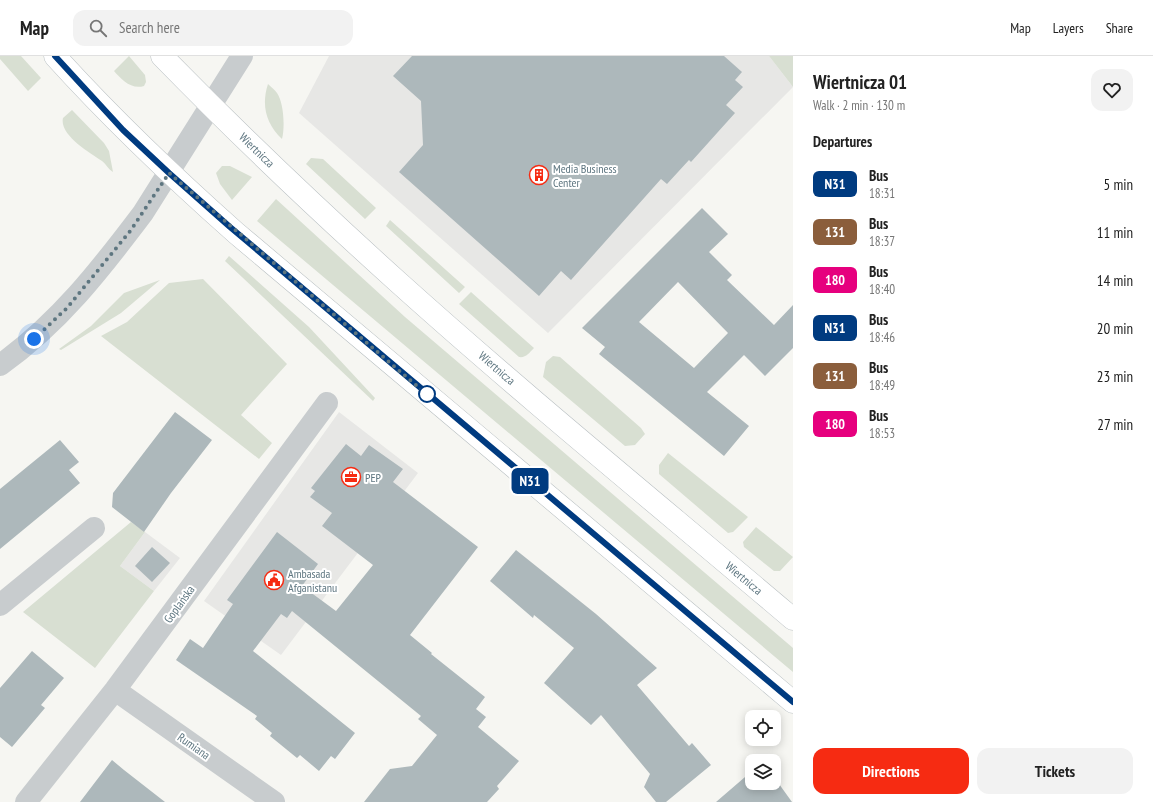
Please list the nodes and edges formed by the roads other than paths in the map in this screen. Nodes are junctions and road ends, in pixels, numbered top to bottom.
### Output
1 (55, 56) edge
2 (162, 56) edge
3 (242, 56) edge
4 (211, 106) junction
5 (169, 173) junction
6 (0, 365) edge
7 (327, 402) dead end
8 (94, 528) dead end
9 (0, 605) edge
10 (793, 619) edge
11 (115, 690) junction
12 (793, 702) edge
13 (26, 802) edge
14 (274, 802) edge

1 - 5 main road
2 - 4 main road, Wiertnicza
3 - 4 street
4 - 5 street
4 - 10 main road, Wiertnicza
5 - 6 street
5 - 12 main road
7 - 11 street, Goplańska
8 - 9 street
11 - 13 street, Goplańska
11 - 14 street, Rumiana

